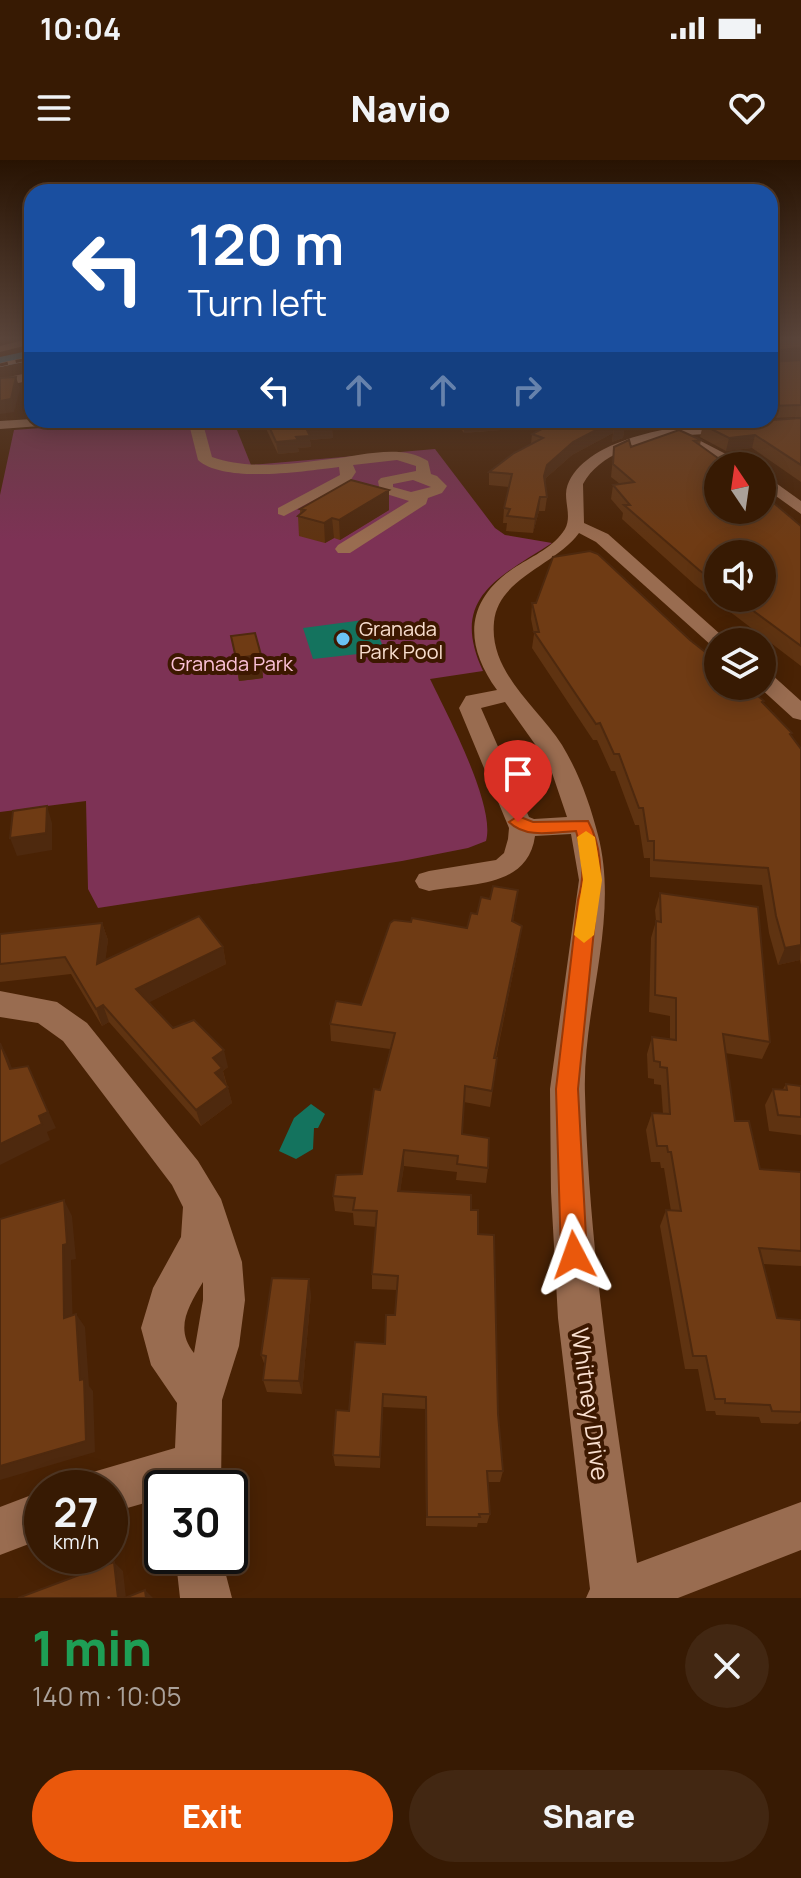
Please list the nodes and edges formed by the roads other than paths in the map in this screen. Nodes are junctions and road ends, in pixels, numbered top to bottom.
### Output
1 (24, 423) edge
2 (778, 424) edge
3 (801, 424) edge
4 (0, 425) edge
5 (197, 428) edge
6 (660, 428) edge
7 (664, 428) edge
8 (713, 452) edge
9 (344, 461) junction
10 (423, 476) junction
11 (776, 489) edge
12 (421, 496) junction
13 (801, 509) edge
14 (284, 511) dead end
15 (576, 525) junction
16 (344, 549) dead end
17 (704, 629) edge
18 (776, 691) edge
19 (512, 694) junction
20 (801, 713) edge
21 (582, 825) junction
22 (523, 826) junction
23 (429, 881) dead end
24 (0, 1004) edge
25 (199, 1194) junction
26 (200, 1400) junction
27 (197, 1470) edge
28 (24, 1522) edge
29 (801, 1526) edge
30 (0, 1531) edge
31 (615, 1597) edge

1 - 4 street
2 - 3 street
5 - 9 street
6 - 15 street
7 - 8 street
9 - 10 street
9 - 14 street
10 - 12 street
10 - 12 street
11 - 13 street
12 - 16 street
15 - 17 street
15 - 19 street, Whitney Drive
18 - 20 street
19 - 21 street, Whitney Drive
19 - 22 street
21 - 22 street
21 - 31 street, Whitney Drive
22 - 23 street
24 - 25 street
25 - 26 street
25 - 26 street
26 - 27 street
28 - 30 street
29 - 31 street

